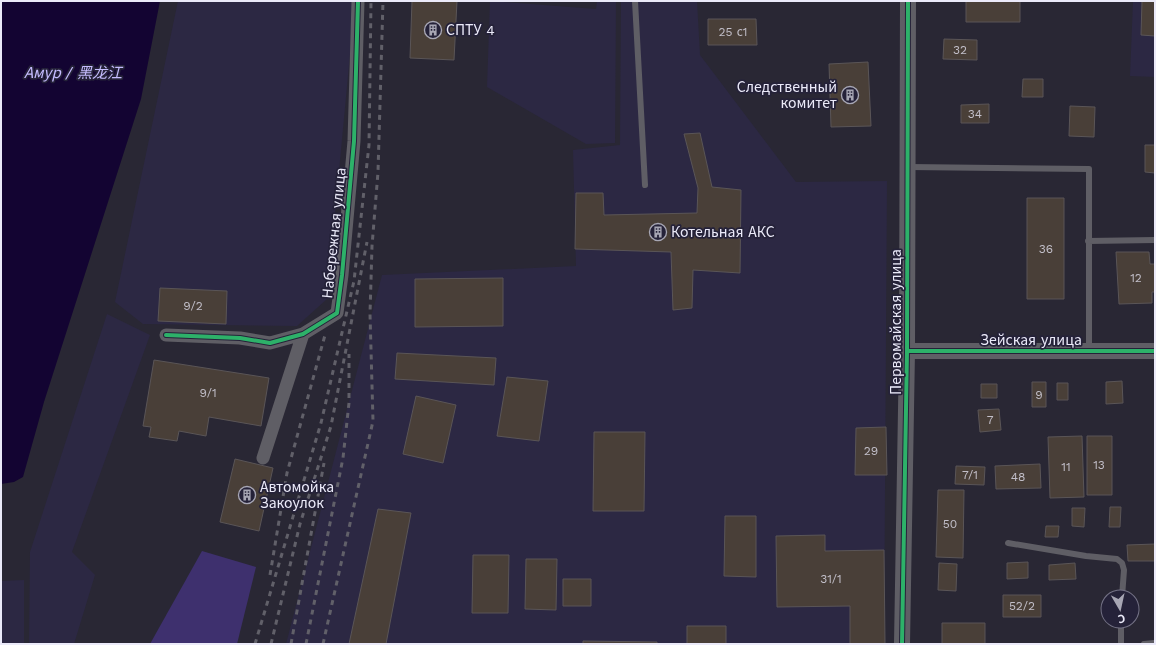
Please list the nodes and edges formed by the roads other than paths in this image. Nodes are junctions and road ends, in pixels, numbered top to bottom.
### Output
1 (358, 1) edge
2 (635, 1) edge
3 (908, 1) edge
4 (908, 167) junction
5 (645, 185) dead end
6 (1088, 240) junction
7 (1155, 240) edge
8 (303, 334) junction
9 (166, 335) dead end
10 (908, 351) junction
11 (1089, 351) junction
12 (1155, 351) edge
13 (263, 458) dead end
14 (1008, 543) dead end
15 (1123, 589) edge
16 (1122, 629) edge
17 (1154, 643) edge
18 (902, 644) edge
19 (1121, 644) edge
20 (1144, 644) edge

1 - 8 street, Набережная улица
2 - 5 lane
3 - 4 street, Первомайская улица
4 - 6 lane
4 - 10 street, Первомайская улица
6 - 7 lane
6 - 11 lane
8 - 9 street, Набережная улица
8 - 13 street
10 - 11 street, Зейская улица
10 - 18 street, Первомайская улица
11 - 12 street, Зейская улица
14 - 15 lane
16 - 19 lane
17 - 20 lane

